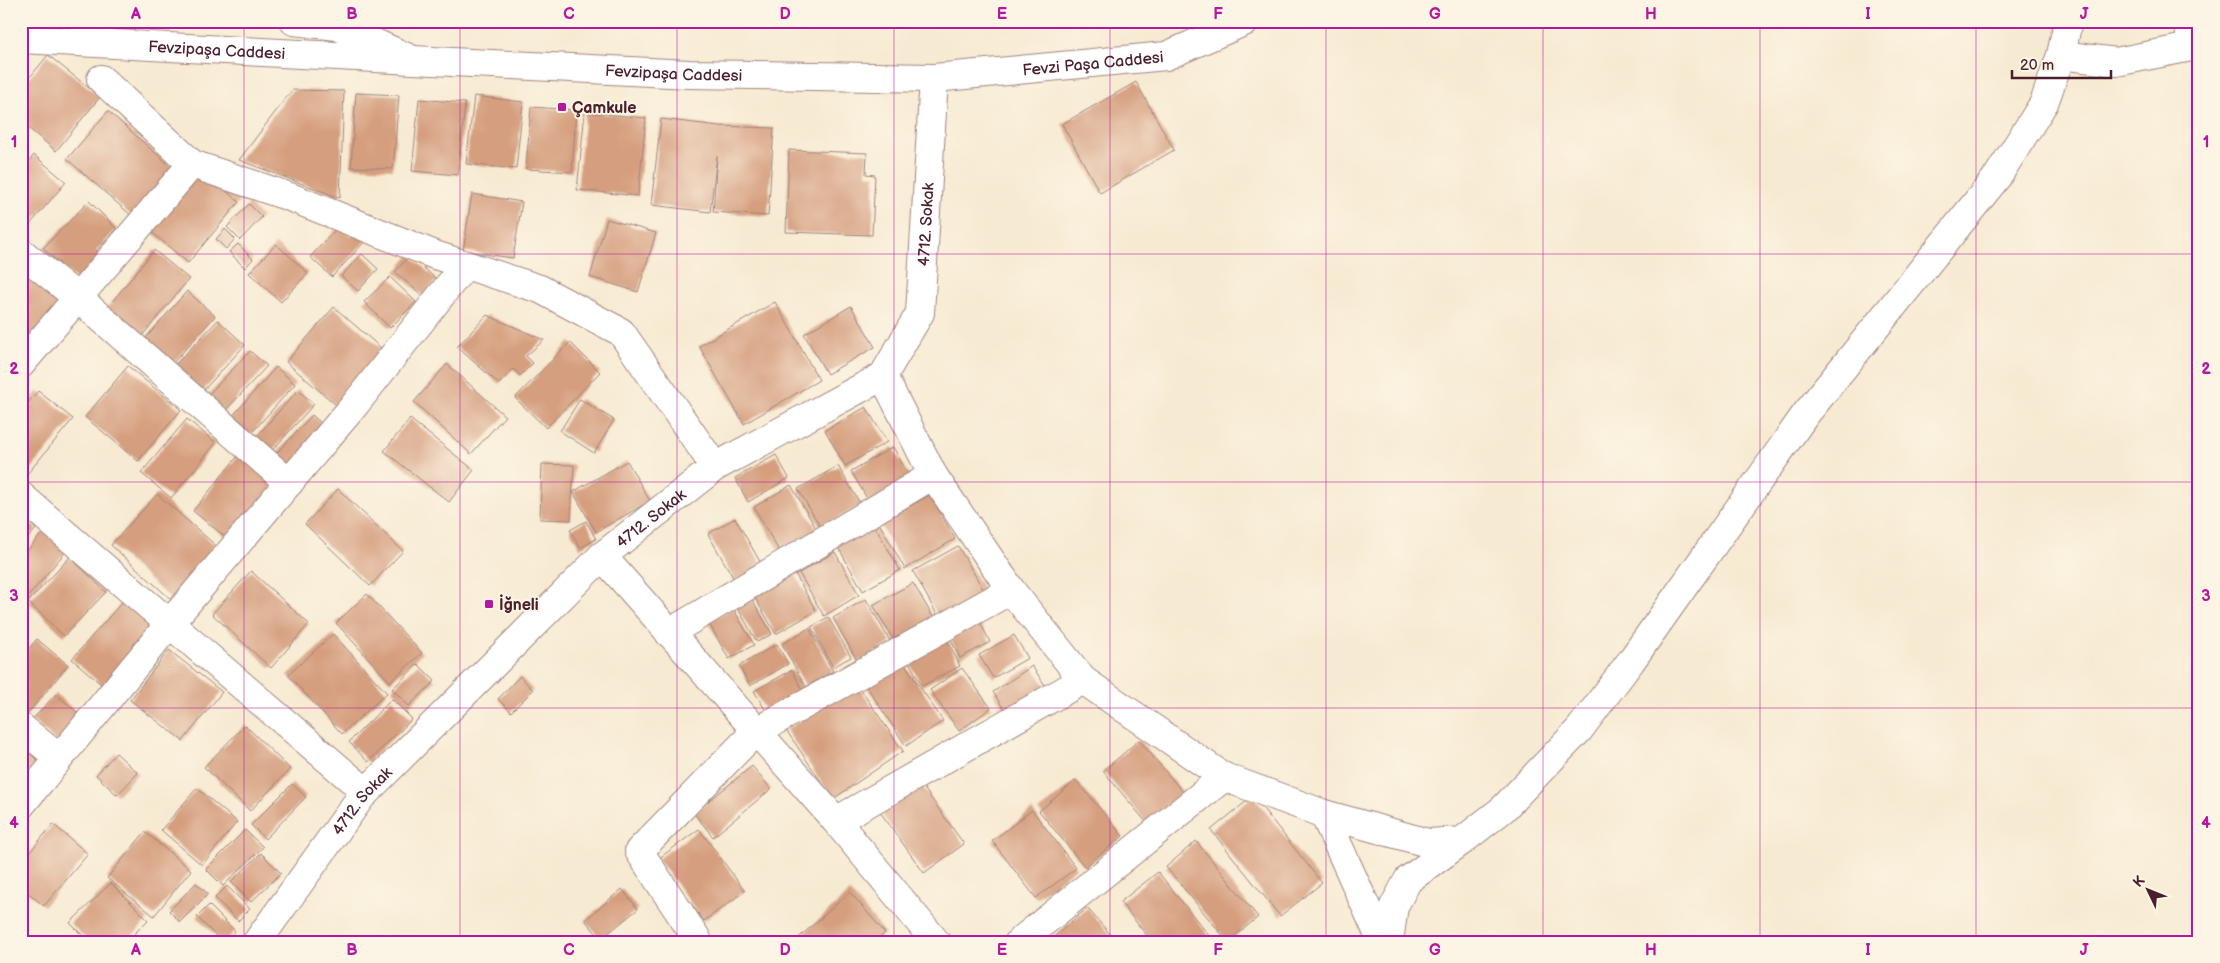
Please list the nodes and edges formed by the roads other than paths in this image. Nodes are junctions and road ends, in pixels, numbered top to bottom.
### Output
1 (294, 21) edge
2 (1246, 21) edge
3 (2068, 21) edge
4 (21, 39) edge
5 (2193, 39) edge
6 (2062, 55) junction
7 (413, 60) junction
8 (934, 78) junction
9 (101, 79) dead end
10 (192, 164) junction
11 (21, 252) edge
12 (465, 265) junction
13 (76, 297) junction
14 (21, 364) edge
15 (883, 376) junction
16 (715, 467) junction
17 (932, 475) junction
18 (289, 483) junction
19 (21, 496) edge
20 (602, 556) junction
21 (1011, 590) junction
22 (170, 622) junction
23 (669, 633) junction
24 (1083, 680) junction
25 (21, 727) edge
26 (756, 732) junction
27 (59, 758) junction
28 (1224, 777) junction
29 (366, 792) junction
30 (21, 805) edge
31 (1324, 814) junction
32 (836, 821) junction
33 (1462, 841) junction
34 (697, 939) dead end
35 (257, 942) edge
36 (936, 942) edge
37 (1019, 942) edge
38 (1382, 942) edge
39 (1389, 942) edge

1 - 7 street, Fevzipaşa Caddesi
2 - 8 street, Fevzi Paşa Caddesi
3 - 6 street
4 - 7 street, Fevzipaşa Caddesi
5 - 6 street
6 - 33 street
7 - 8 street, Fevzipaşa Caddesi
8 - 15 street, 4712. Sokak
9 - 10 street
10 - 12 street
10 - 13 street
11 - 13 street
12 - 16 street
12 - 18 street
13 - 14 street
13 - 18 street
15 - 16 street, 4712. Sokak
15 - 17 street
16 - 20 street, 4712. Sokak
17 - 21 street
17 - 23 street
18 - 22 street
19 - 22 street
20 - 23 street
20 - 29 street, 4712. Sokak
21 - 24 street
21 - 26 street
22 - 27 street
22 - 29 street
23 - 26 street
24 - 28 street
24 - 32 street
25 - 27 street
26 - 32 street
26 - 34 street
27 - 30 street
28 - 31 street
28 - 37 street
29 - 35 street, 4712. Sokak
31 - 33 street
31 - 38 street
32 - 36 street
33 - 39 street

